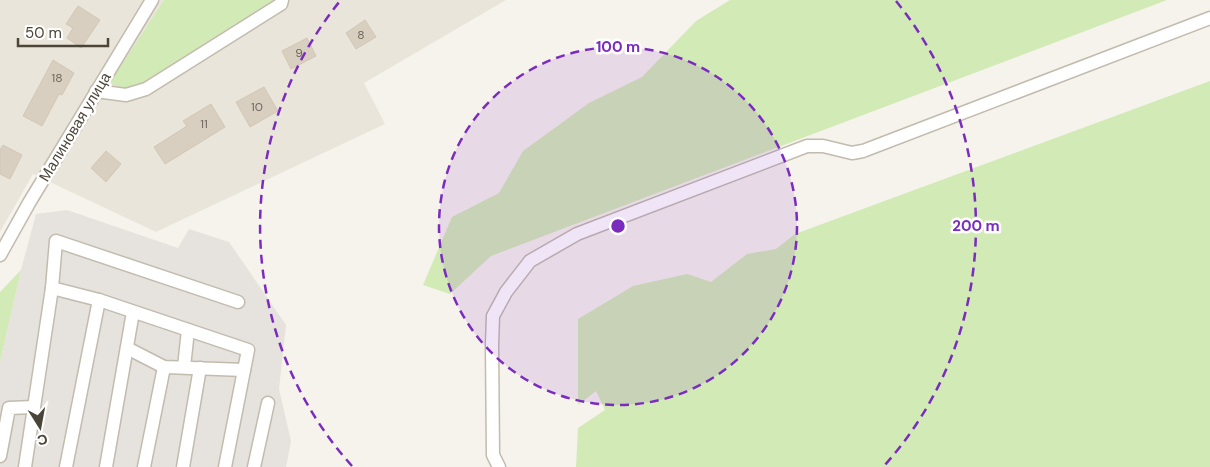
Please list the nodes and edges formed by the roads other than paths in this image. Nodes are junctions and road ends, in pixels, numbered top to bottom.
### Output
1 (152, 0) edge
2 (282, 0) edge
3 (1210, 18) edge
4 (96, 91) junction
5 (0, 255) edge
6 (52, 288) junction
7 (98, 300) junction
8 (238, 302) dead end
9 (133, 312) junction
10 (188, 330) junction
11 (127, 348) junction
12 (164, 366) junction
13 (184, 367) junction
14 (200, 368) junction
15 (244, 370) junction
16 (268, 403) dead end
17 (34, 406) junction
18 (0, 456) edge
19 (25, 467) edge
20 (66, 467) edge
21 (106, 467) edge
22 (144, 467) edge
23 (184, 467) edge
24 (225, 467) edge
25 (254, 467) edge
26 (499, 467) edge

1 - 4 street, Малиновая улица
2 - 4 street
3 - 26 street
4 - 5 street, Малиновая улица
6 - 7 street
6 - 8 street
6 - 17 street
7 - 9 street
7 - 20 street
9 - 10 street
9 - 11 street
10 - 13 street
10 - 15 street
11 - 12 street
11 - 21 street
12 - 13 street
12 - 22 street
13 - 14 street
14 - 15 street
14 - 23 street
15 - 24 street
16 - 25 street
17 - 18 street
17 - 19 street

